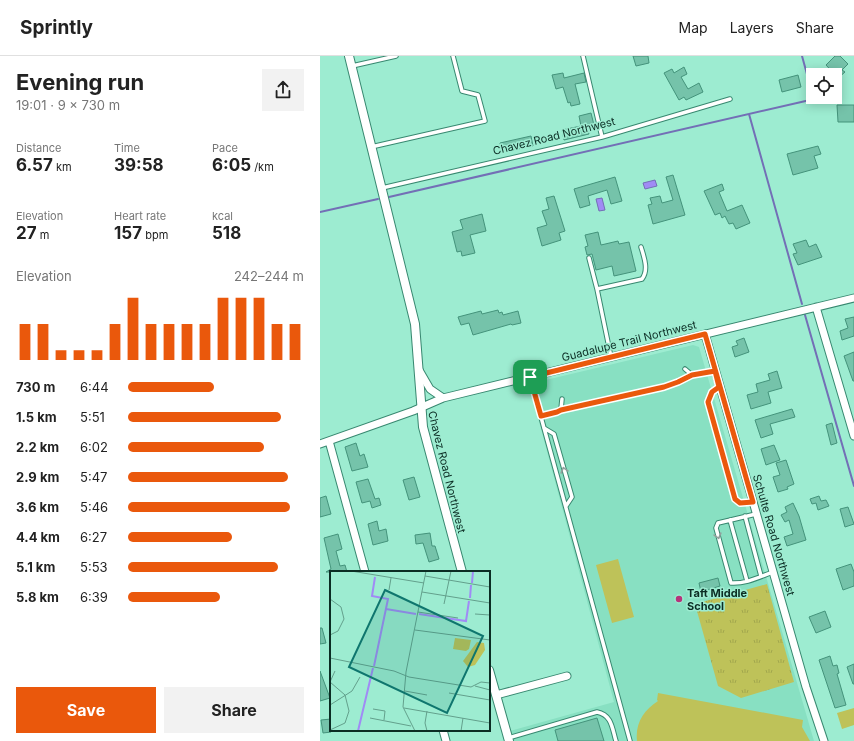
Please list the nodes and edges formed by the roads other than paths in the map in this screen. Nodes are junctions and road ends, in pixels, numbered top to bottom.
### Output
1 (349, 56) edge
2 (396, 56) edge
3 (453, 56) edge
4 (583, 56) edge
5 (352, 66) junction
6 (730, 99) dead end
7 (602, 137) junction
8 (371, 147) junction
9 (381, 188) junction
10 (641, 247) dead end
11 (589, 258) dead end
12 (597, 289) junction
13 (854, 298) edge
14 (816, 307) junction
15 (705, 334) junction
16 (611, 357) junction
17 (685, 369) dead end
18 (418, 370) junction
19 (715, 371) junction
20 (692, 375) junction
21 (530, 377) junction
22 (719, 387) junction
23 (443, 398) junction
24 (562, 399) dead end
25 (420, 407) junction
26 (561, 410) junction
27 (541, 416) junction
28 (544, 428) junction
29 (854, 436) edge
30 (329, 441) junction
31 (320, 444) edge
32 (753, 502) junction
33 (566, 506) junction
34 (756, 514) junction
35 (745, 516) junction
36 (730, 520) junction
37 (365, 571) edge
38 (462, 571) edge
39 (773, 572) junction
40 (761, 576) junction
41 (747, 582) junction
42 (490, 674) edge
43 (567, 676) dead end
44 (496, 695) junction
45 (443, 731) edge
46 (509, 740) edge
47 (446, 741) edge
48 (616, 741) edge
49 (630, 741) edge
50 (824, 741) edge

1 - 5 street, Chavez Road Northwest
2 - 5 lane
3 - 8 lane
4 - 7 lane
5 - 8 street, Chavez Road Northwest
6 - 7 lane, Chavez Road Northwest
7 - 9 lane, Chavez Road Northwest
8 - 9 street, Chavez Road Northwest
9 - 18 street, Chavez Road Northwest
10 - 12 lane
11 - 12 lane
12 - 16 lane
13 - 14 street, Guadalupe Trail Northwest
14 - 15 street, Guadalupe Trail Northwest
14 - 29 street
15 - 16 street, Guadalupe Trail Northwest
15 - 19 street, Schulte Road Northwest
16 - 21 street, Guadalupe Trail Northwest
17 - 20 lane
18 - 23 street
18 - 25 street, Chavez Road Northwest
19 - 20 lane
19 - 22 street, Schulte Road Northwest
20 - 26 lane
21 - 23 street, Guadalupe Trail Northwest
21 - 27 lane
22 - 32 street, Schulte Road Northwest
22 - 32 lane
23 - 25 street, Guadalupe Trail Northwest
24 - 26 lane
25 - 30 street, Guadalupe Trail Northwest
25 - 38 street, Chavez Road Northwest
26 - 27 lane
27 - 28 lane
28 - 33 lane
33 -> 28 lane
30 - 31 street, Guadalupe Trail Northwest
30 - 37 street
32 - 34 street, Schulte Road Northwest
33 - 49 lane
34 - 35 lane
34 - 39 street, Schulte Road Northwest
35 - 36 lane
35 - 40 lane
36 - 41 lane
36 -> 41 lane
39 - 40 lane
39 - 50 street, Schulte Road Northwest
40 - 41 lane
42 - 44 street
43 - 44 street
44 - 46 street
45 - 47 street
46 - 48 lane

